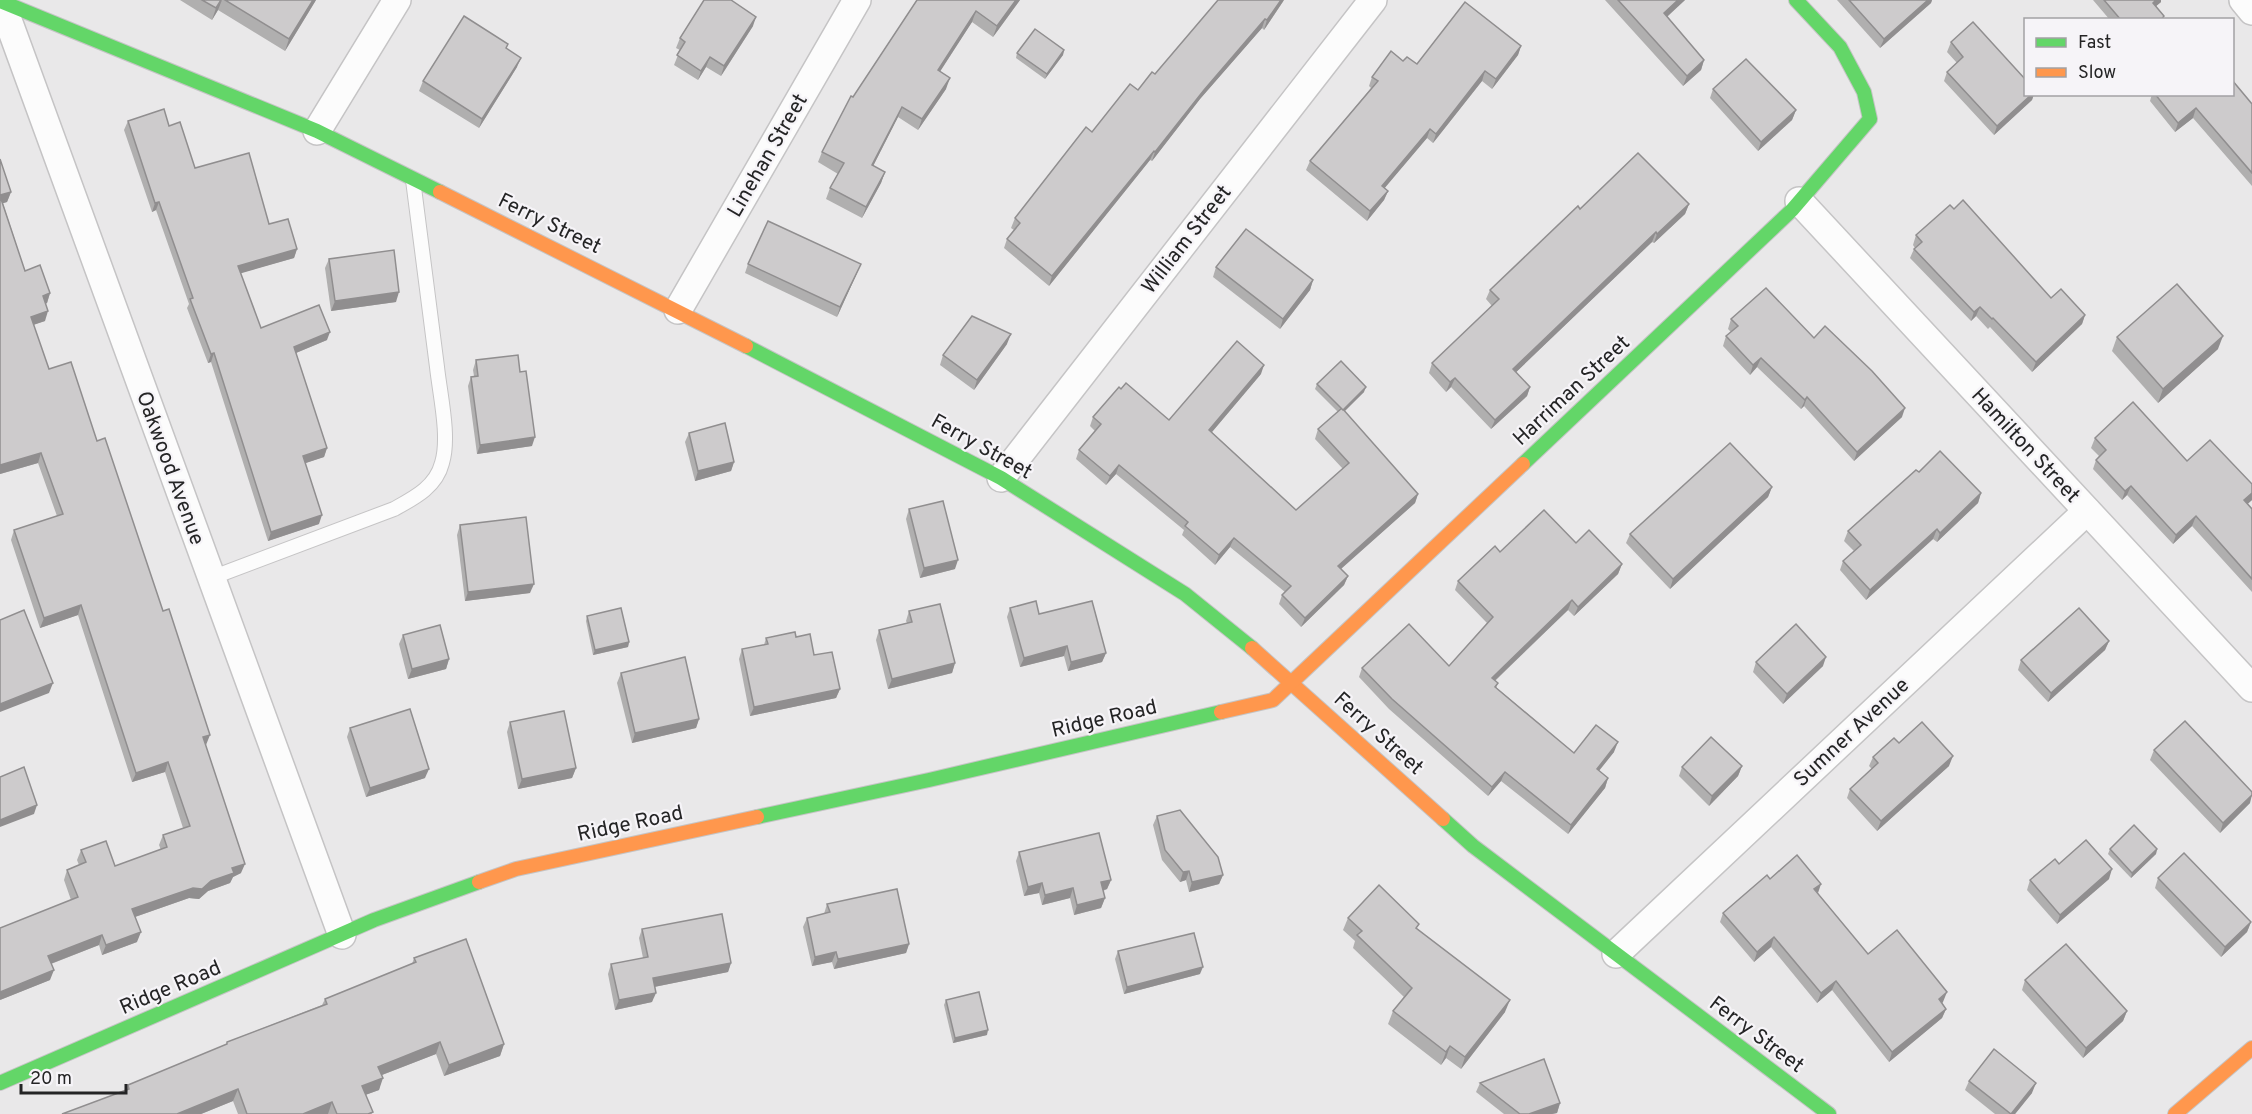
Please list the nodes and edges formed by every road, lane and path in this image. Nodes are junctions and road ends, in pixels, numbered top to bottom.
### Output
1 (398, 0) edge
2 (857, 0) edge
3 (1373, 0) edge
4 (1796, 0) edge
5 (2243, 0) edge
6 (1, 1) edge
7 (2252, 11) edge
8 (317, 131) junction
9 (413, 178) junction
10 (1799, 201) junction
11 (678, 310) junction
12 (1001, 478) junction
13 (2087, 511) junction
14 (212, 578) junction
15 (1292, 682) junction
16 (2252, 688) edge
17 (342, 935) junction
18 (1616, 954) junction
19 (2252, 1048) edge
20 (0, 1083) edge
21 (1829, 1114) edge
22 (2175, 1114) edge

1 - 8 street
2 - 11 street, Linehan Street
3 - 12 street, William Street
4 - 10 street, Harriman Street
5 - 7 street
6 - 8 street, Ferry Street
6 - 14 street, Oakwood Avenue
8 - 9 street, Ferry Street
9 - 11 street, Ferry Street
9 - 14 lane
10 - 13 street, Hamilton Street
10 - 15 street, Harriman Street
11 - 12 street, Ferry Street
12 - 15 street, Ferry Street
13 - 16 street, Hamilton Street
13 - 18 street, Sumner Avenue
14 - 17 street, Oakwood Avenue
15 - 17 street, Ridge Road
15 - 18 street, Ferry Street
17 - 20 street, Ridge Road
18 - 21 street, Ferry Street
19 - 22 street

